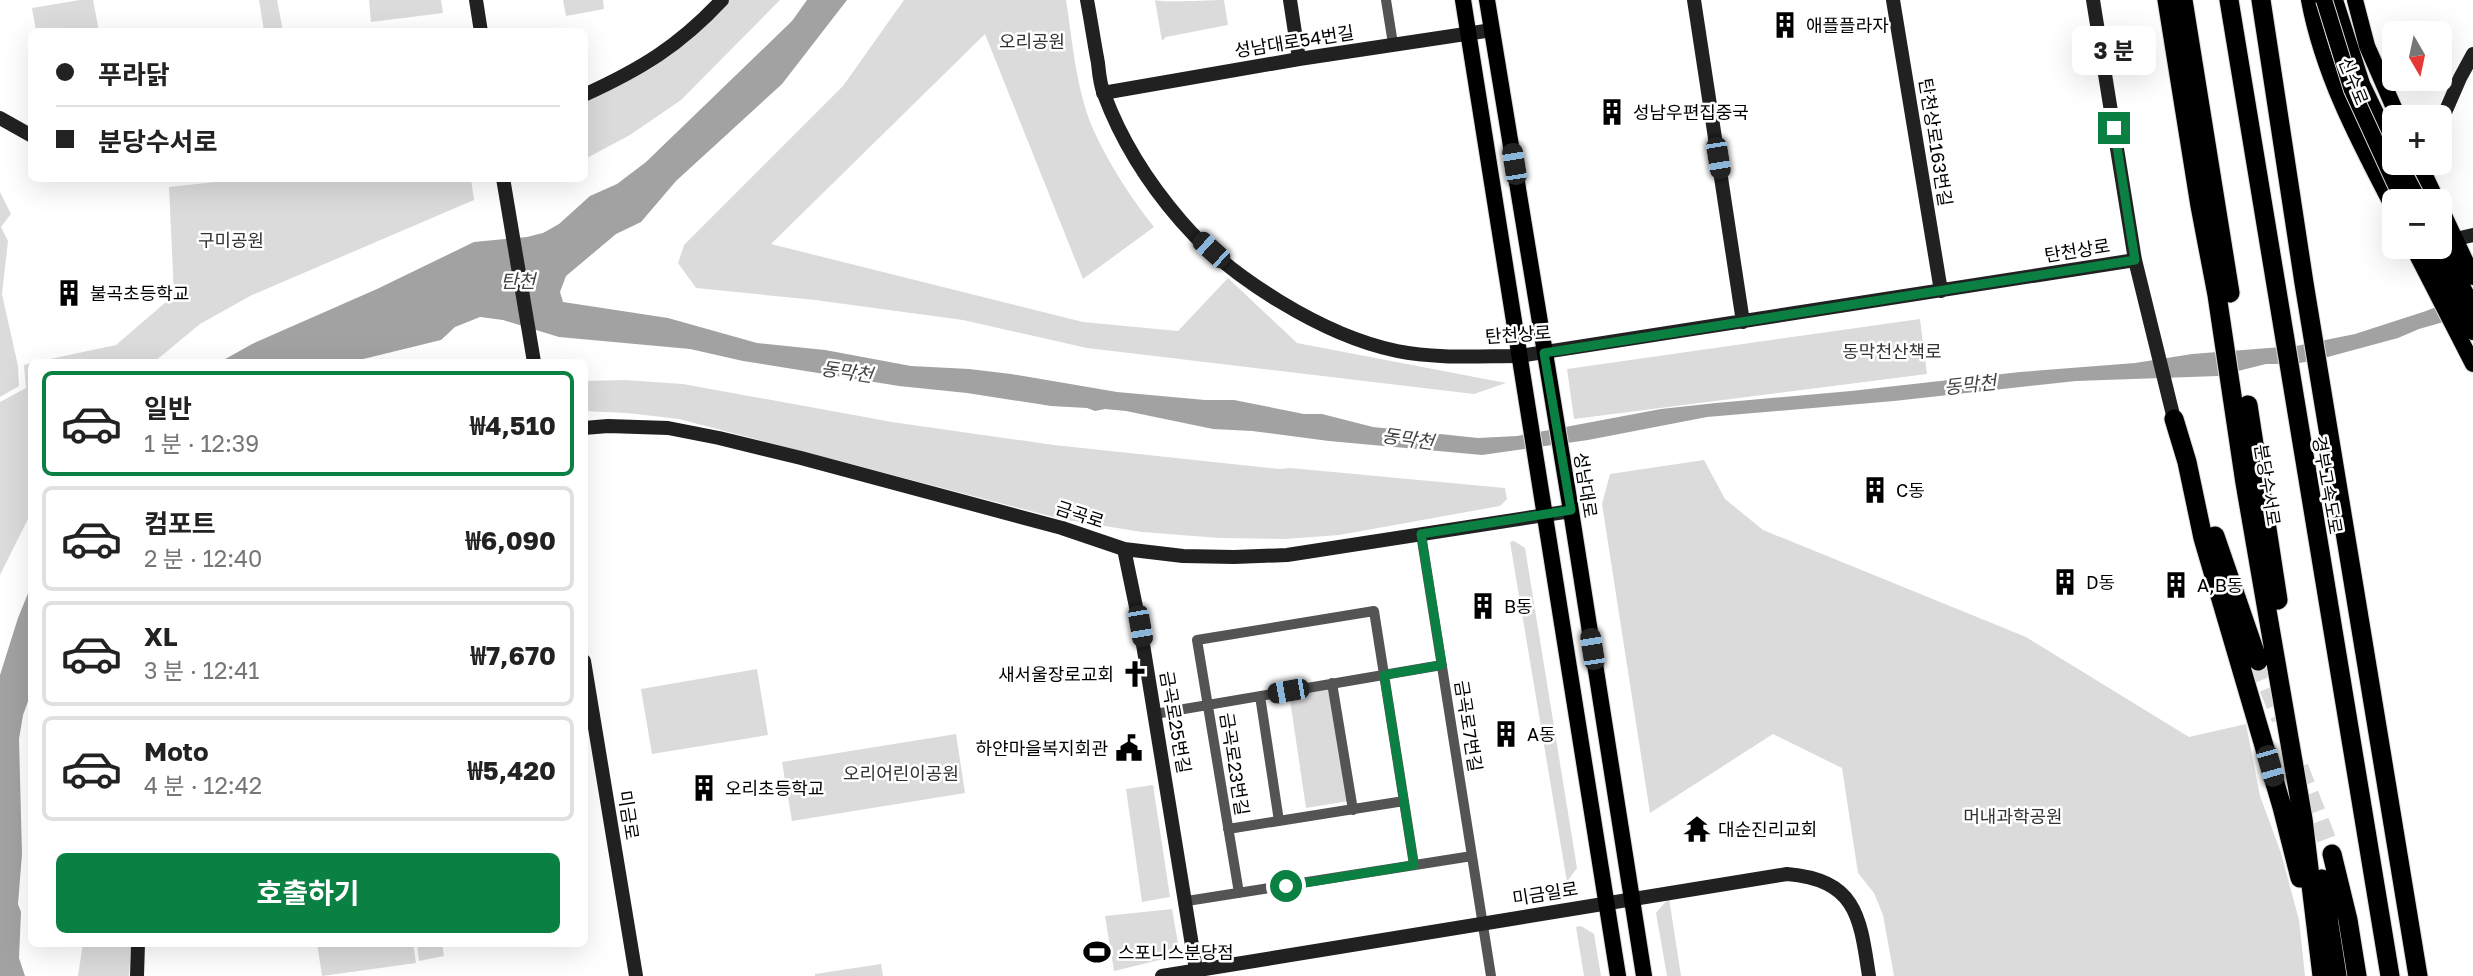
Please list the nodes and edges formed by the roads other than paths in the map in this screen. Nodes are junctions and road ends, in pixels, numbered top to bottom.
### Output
1 (476, 0) edge
2 (722, 0) edge
3 (1087, 0) edge
4 (1290, 0) edge
5 (1386, 0) edge
6 (1463, 0) edge
7 (1487, 0) edge
8 (1694, 0) edge
9 (1893, 0) edge
10 (2093, 0) edge
11 (2167, 0) edge
12 (2183, 0) edge
13 (2229, 0) edge
14 (2261, 0) edge
15 (2309, 0) edge
16 (2323, 0) edge
17 (2335, 0) edge
18 (2355, 0) edge
19 (480, 28) edge
20 (1492, 30) junction
21 (1468, 33) junction
22 (1393, 44) junction
23 (2473, 54) edge
24 (1299, 59) junction
25 (588, 93) edge
26 (1103, 93) junction
27 (2393, 105) edge
28 (2448, 105) edge
29 (0, 118) edge
30 (2382, 126) edge
31 (28, 134) edge
32 (2382, 166) edge
33 (2372, 167) junction
34 (503, 182) edge
35 (2384, 189) edge
36 (2397, 189) edge
37 (2473, 235) edge
38 (2452, 240) edge
39 (2452, 251) edge
40 (2424, 259) edge
41 (2427, 259) edge
42 (2452, 259) edge
43 (2135, 260) junction
44 (2471, 273) edge
45 (1941, 290) junction
46 (2223, 293) junction
47 (2473, 307) edge
48 (1743, 322) junction
49 (2473, 332) edge
50 (1544, 353) junction
51 (1519, 356) junction
52 (533, 359) edge
53 (2473, 364) edge
54 (2174, 419) joint
55 (2244, 423) junction
56 (588, 428) edge
57 (2187, 462) junction
58 (1571, 510) junction
59 (1543, 514) junction
60 (1421, 534) junction
61 (1124, 549) junction
62 (2258, 661) tunnel mouth
63 (1442, 665) junction
64 (1384, 675) junction
65 (1332, 684) junction
66 (588, 685) edge
67 (1260, 696) junction
68 (1208, 705) junction
69 (1155, 714) junction
70 (1404, 801) junction
71 (1353, 810) junction
72 (1279, 821) junction
73 (1228, 829) junction
74 (2332, 854) tunnel mouth
75 (1472, 856) junction
76 (1414, 865) junction
77 (1239, 893) junction
78 (1632, 899) junction
79 (1186, 901) junction
80 (1606, 903) junction
81 (1483, 923) junction
82 (138, 947) edge
83 (2318, 950) junction
84 (1197, 973) edge
85 (136, 976) edge
86 (636, 976) edge
87 (1162, 976) edge
88 (1492, 976) edge
89 (1618, 976) edge
90 (1644, 976) edge
91 (1869, 976) edge
92 (2322, 976) edge
93 (2337, 976) edge
94 (2357, 976) edge
95 (2390, 976) edge
96 (2417, 976) edge

1 - 19 street
2 - 25 street
3 - 26 street, 탄천상로
4 - 24 street
5 - 22 street
6 - 21 main road
7 - 20 main road, 성남대로
8 - 48 street
9 - 45 street, 탄천상로163번길
10 - 43 street
11 - 46 highway, 분당수서로
12 - 46 highway, 분당수서로
13 - 95 highway, 경부고속도로
14 - 96 highway, 경부고속도로
15 - 33 main road, 신수로
16 - 36 main road, bridge
17 - 30 main road
18 - 27 main road, 신수로
20 - 21 street, 성남대로54번길
20 - 50 main road, 성남대로
21 - 22 street, 성남대로54번길
21 - 51 main road
22 - 24 street, 성남대로54번길
23 - 28 street
24 - 26 street, 성남대로54번길
26 - 51 street, 탄천상로
29 - 31 street
32 - 33 street
33 - 35 main road, 신수로
34 - 52 street
37 - 38 street
39 - 44 main road
40 - 53 main road
41 - 49 main road
42 - 47 main road
43 - 45 street, 탄천상로
43 - 54 street
45 - 48 street, 탄천상로
46 - 55 highway, 분당수서로
48 - 50 street, 탄천상로
50 - 51 street, 탄천상로
50 - 58 main road, 성남대로
51 - 59 main road
54 - 57 highway
55 - 83 highway, 분당수서로
55 - 93 highway, 분당수서로
56 - 61 street, 금곡로
57 - 62 highway
57 - 83 highway
58 - 59 street, 금곡로
58 - 78 main road, 성남대로
59 - 60 street, 금곡로
59 - 80 main road
60 - 61 street, 금곡로
60 - 63 street, 금곡로7번길
61 - 69 street, 금곡로25번길
63 - 64 street, 금곡로23번길
63 - 75 street, 금곡로7번길
64 - 65 street, 금곡로23번길
64 - 68 street, 금곡로23번길
64 - 70 street
65 - 67 street, 금곡로23번길
65 - 71 street
66 - 86 street, 미금로
67 - 68 street, 금곡로23번길
67 - 72 street
68 - 69 street
68 - 73 street, 금곡로23번길
69 - 79 street, 금곡로25번길
70 - 71 street, 금곡로23번길
70 - 76 street
71 - 72 street, 금곡로23번길
72 - 73 street, 금곡로23번길
73 - 77 street, 금곡로23번길
74 - 94 highway
75 - 76 street
75 - 81 street, 금곡로7번길
76 - 77 street
77 - 79 street
78 - 80 street, 미금일로
78 - 90 main road, 성남대로
78 - 91 street, 미금일로
79 - 84 street, 금곡로25번길
80 - 81 street, 미금일로
80 - 89 main road
81 - 84 street, 미금일로
81 - 88 street, 금곡로7번길
82 - 85 street
83 - 92 highway, 분당수서로
84 - 87 street, 미금일로

